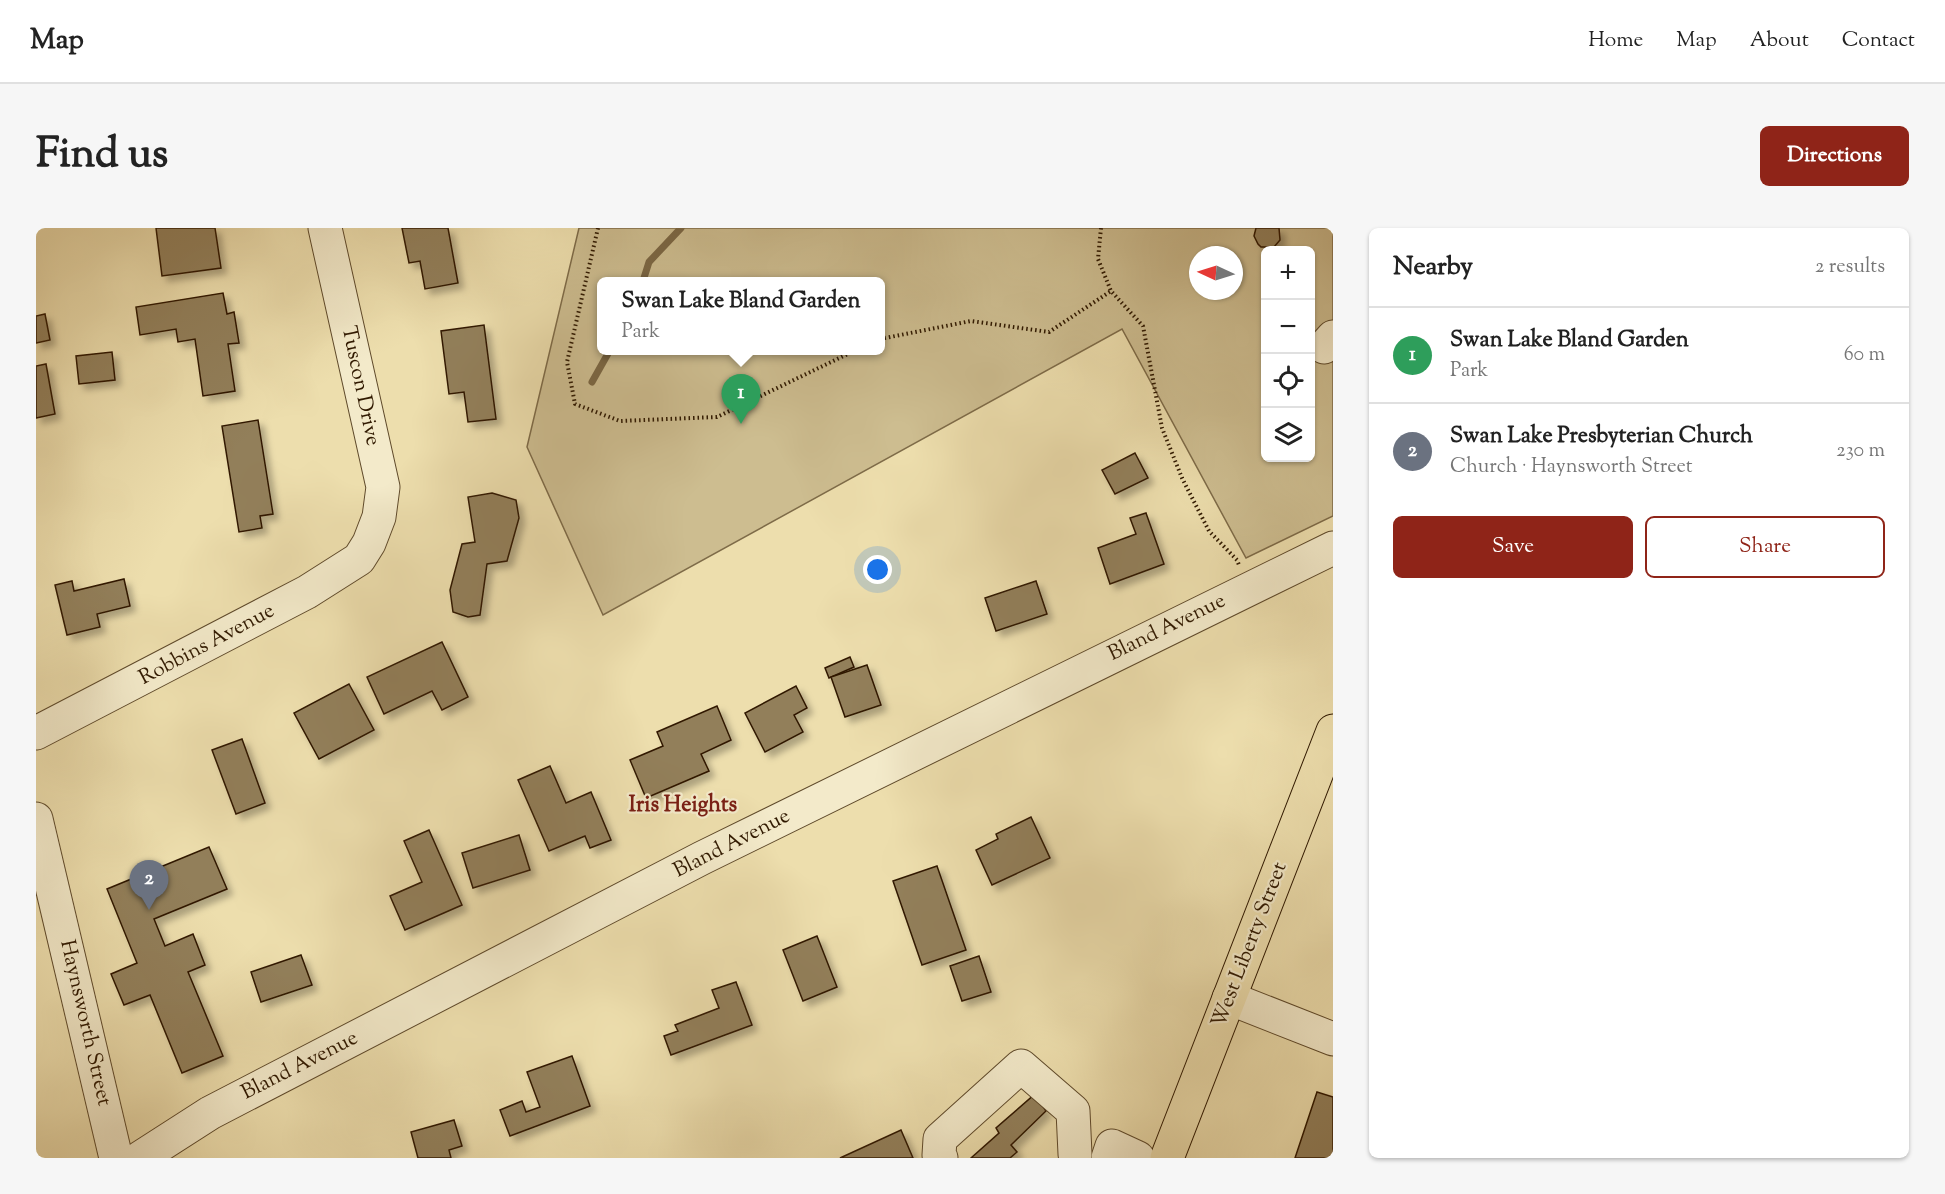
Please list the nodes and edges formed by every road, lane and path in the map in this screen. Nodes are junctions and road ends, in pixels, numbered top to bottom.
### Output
1 (325, 228) edge
2 (598, 228) edge
3 (1101, 228) edge
4 (1111, 291) junction
5 (885, 338) edge
6 (848, 355) edge
7 (369, 543) joint
8 (1333, 548) edge
9 (1250, 587) junction
10 (1333, 731) edge
11 (36, 733) edge
12 (36, 819) edge
13 (1229, 998) junction
14 (1333, 1038) edge
15 (1076, 1157) edge
16 (116, 1158) edge
17 (140, 1158) edge
18 (941, 1158) edge
19 (1108, 1158) edge
20 (1138, 1158) edge
21 (1167, 1158) edge

1 - 7 street, Tuscon Drive
2 - 6 path
3 - 4 path
4 - 5 path
4 - 9 path
7 - 11 street, Robbins Avenue
8 - 9 street, Bland Avenue
9 - 17 street, Bland Avenue
10 - 13 main road, West Liberty Street
12 - 16 street, Haynsworth Street
13 - 14 street
13 - 21 main road, West Liberty Street
15 - 18 street
19 - 20 street

